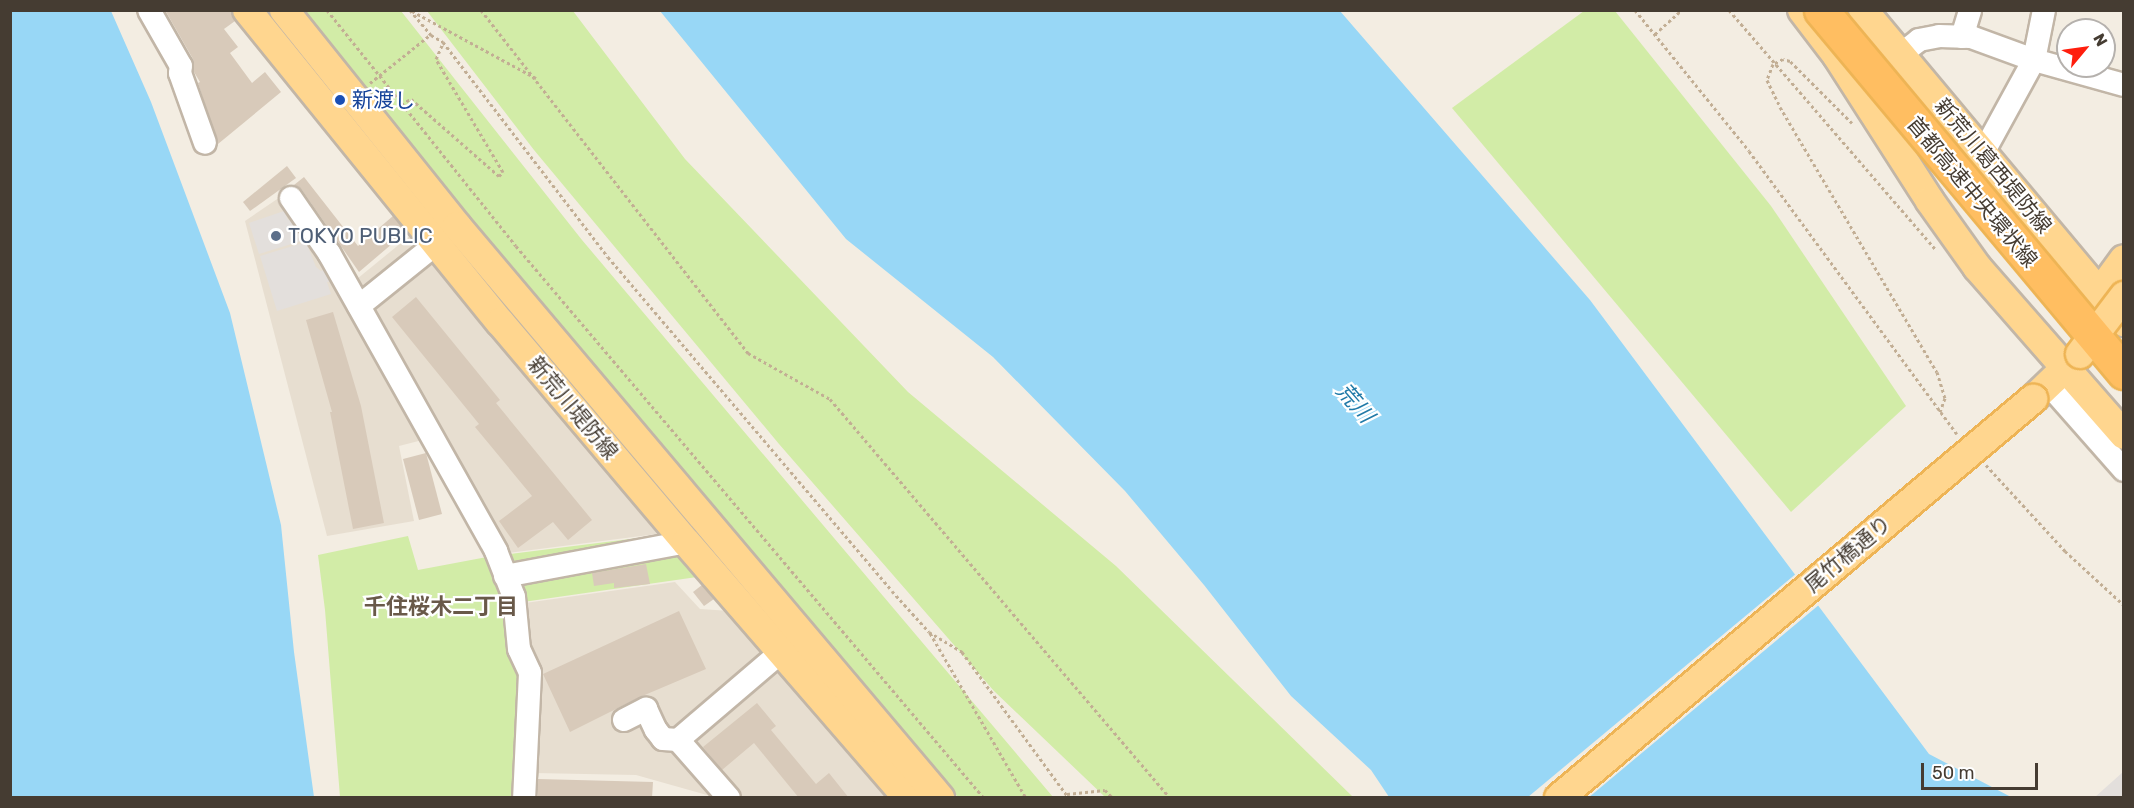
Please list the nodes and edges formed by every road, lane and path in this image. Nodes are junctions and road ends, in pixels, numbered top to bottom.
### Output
1 (149, 10) edge
2 (248, 10) edge
3 (284, 10) edge
4 (327, 10) edge
5 (410, 10) edge
6 (481, 10) edge
7 (1635, 10) edge
8 (1682, 10) edge
9 (1729, 10) edge
10 (1802, 10) edge
11 (1821, 10) edge
12 (1834, 10) edge
13 (1850, 10) edge
14 (1863, 10) edge
15 (1970, 10) edge
16 (2044, 10) edge
17 (1655, 34) junction
18 (431, 35) junction
19 (1962, 37) junction
20 (443, 42) junction
21 (1900, 55) junction
22 (2034, 60) junction
23 (1773, 64) junction
24 (379, 75) junction
25 (537, 79) junction
26 (2124, 85) edge
27 (366, 87) dead end
28 (401, 104) junction
29 (1853, 123) dead end
30 (204, 143) dead end
31 (1983, 153) junction
32 (291, 198) dead end
33 (436, 244) junction
34 (1936, 250) dead end
35 (2124, 259) edge
36 (2103, 300) edge
37 (359, 306) junction
38 (2122, 346) edge
39 (2057, 377) junction
40 (1940, 413) junction
41 (2124, 435) edge
42 (1960, 437) dead end
43 (1982, 461) dead end
44 (2124, 470) edge
45 (686, 542) junction
46 (505, 576) junction
47 (2124, 605) edge
48 (929, 632) junction
49 (781, 652) junction
50 (624, 720) dead end
51 (678, 740) junction
52 (1068, 796) edge
53 (524, 798) edge
54 (729, 798) edge
55 (908, 798) edge
56 (940, 798) edge
57 (984, 798) edge
58 (1026, 798) edge
59 (1113, 798) edge
60 (1170, 798) edge
61 (1559, 798) edge

1 - 30 street
2 - 33 main road, 新荒川堤防線
3 - 56 main road, 新荒川堤防線
4 - 24 path
5 - 18 path
5 - 25 path
6 - 25 path
7 - 17 path
8 - 17 path
9 - 23 path
10 - 39 main road
11 - 38 highway, 首都高速中央環状線, bridge
12 - 36 main road, 新荒川葛西堤防線
13 - 38 highway, 首都高速中央環状線
14 - 21 main road, 新荒川葛西堤防線
15 - 19 street
16 - 22 street
17 - 40 path
18 - 20 path
18 - 24 path
19 - 21 street
19 - 22 street
20 - 28 path
20 - 48 path
21 - 31 main road, 新荒川葛西堤防線
22 - 26 street
22 - 31 street
23 - 29 path
23 - 34 path
23 - 40 path
24 - 27 path
24 - 28 path
25 - 60 path
28 - 57 path
31 - 36 main road, 新荒川葛西堤防線
32 - 37 street
33 - 37 street
33 - 45 main road, 新荒川堤防線
35 - 36 main road, 尾竹橋通り
36 - 38 main road, 新荒川葛西堤防線
36 - 39 main road, 尾竹橋通り, bridge
37 - 46 street
39 - 41 main road
39 - 44 street
39 - 61 main road, 尾竹橋通り, bridge
40 - 42 path
43 - 47 path
45 - 46 street
45 - 49 main road, 新荒川堤防線
46 - 53 street
48 - 52 path
48 - 58 path
49 - 51 street
49 - 55 main road, 新荒川堤防線
50 - 51 street
51 - 54 street
52 - 59 path

